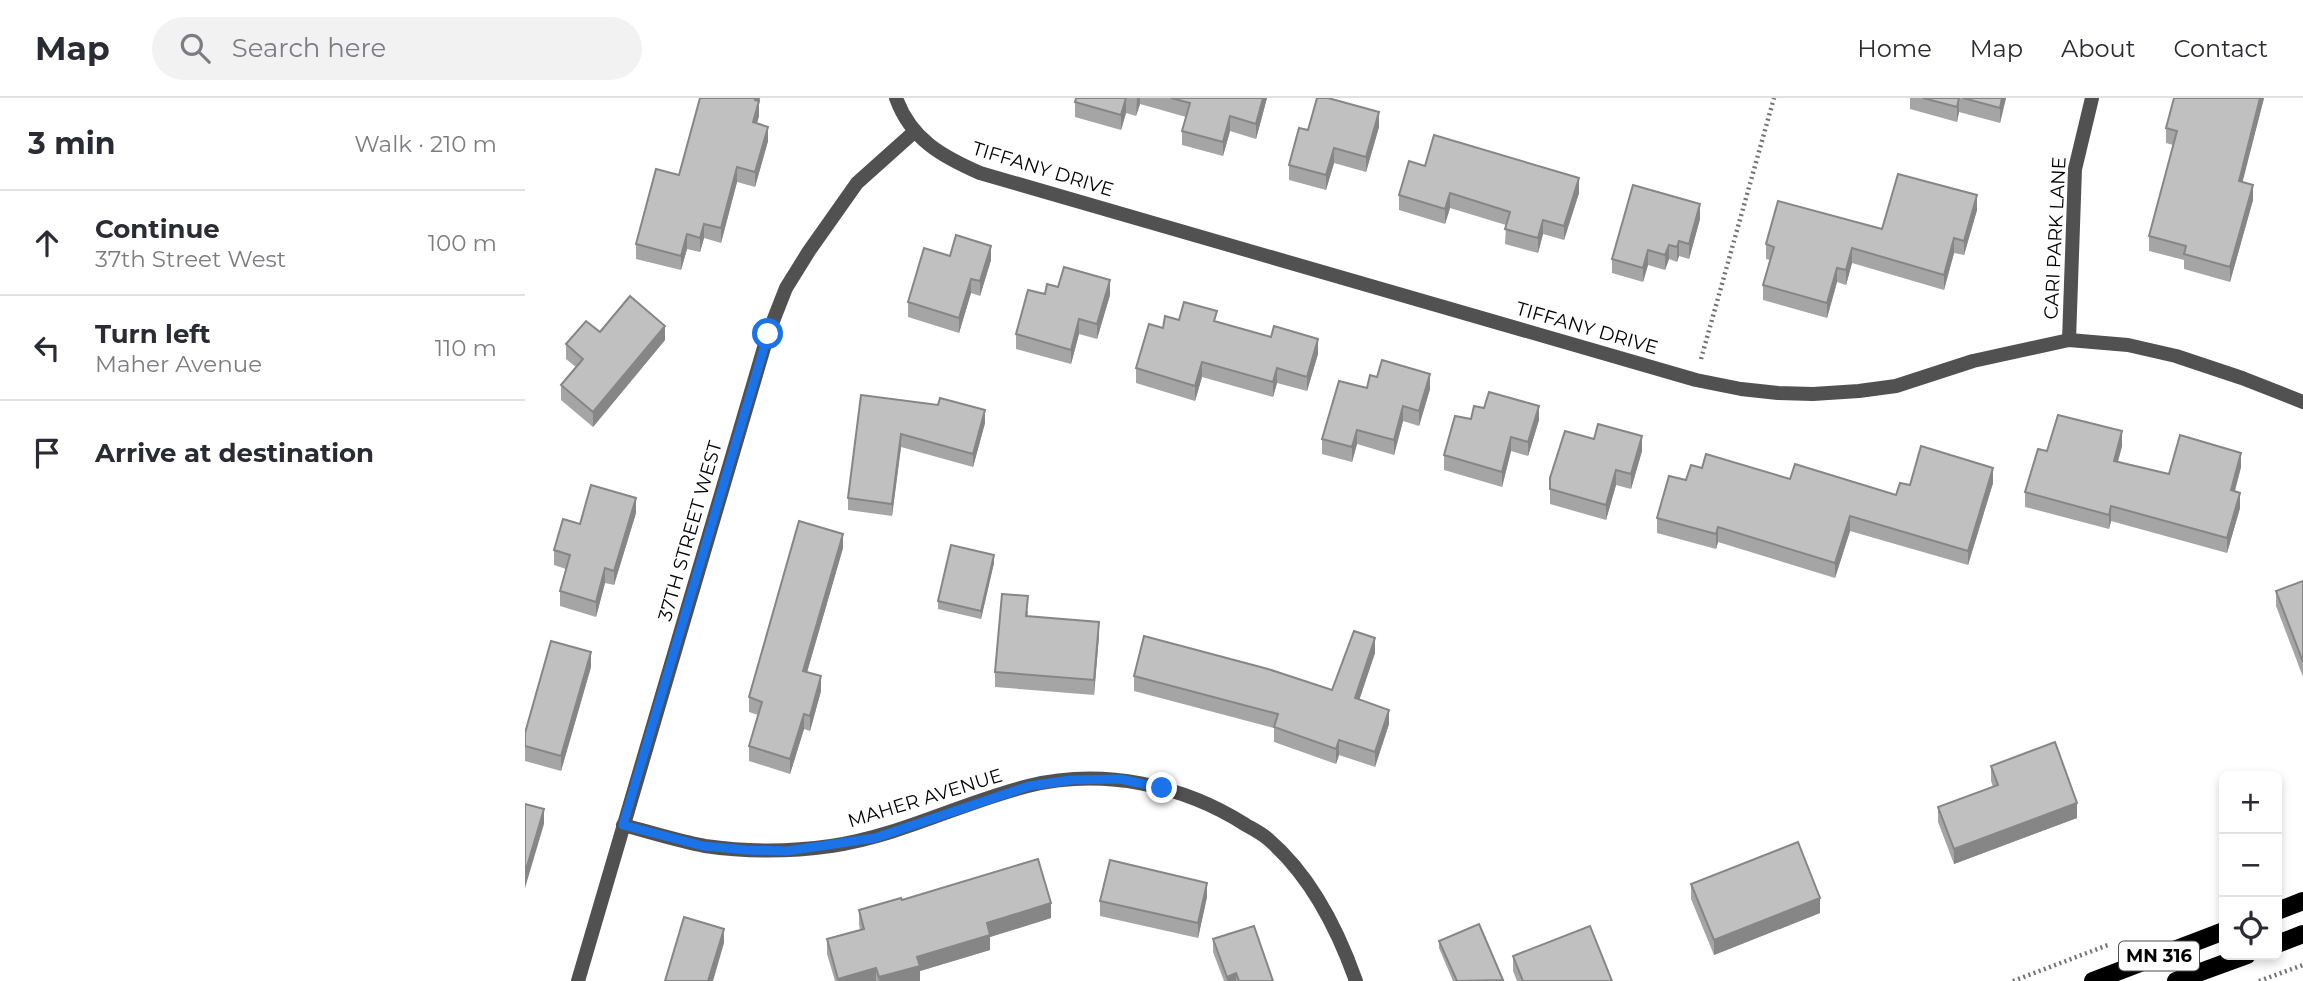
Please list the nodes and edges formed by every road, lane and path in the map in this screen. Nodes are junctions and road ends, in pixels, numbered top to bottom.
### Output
1 (896, 98) edge
2 (1775, 98) edge
3 (2092, 98) edge
4 (914, 132) junction
5 (2069, 340) junction
6 (1696, 380) junction
7 (2303, 402) edge
8 (623, 825) junction
9 (2303, 901) edge
10 (2282, 909) edge
11 (2219, 933) edge
12 (2303, 934) edge
13 (2282, 942) edge
14 (2233, 960) edge
15 (2303, 965) edge
16 (578, 981) edge
17 (1356, 981) edge
18 (2093, 981) edge
19 (2176, 981) edge
20 (2259, 981) edge

1 - 4 street, TIFFANY DRIVE
2 - 6 path
3 - 5 street, CARI PARK LANE
4 - 6 street, TIFFANY DRIVE
4 - 8 street, 37TH STREET WEST
5 - 6 street, TIFFANY DRIVE
5 - 7 street, TIFFANY DRIVE
8 - 16 street, 37TH STREET WEST
8 - 17 street, MAHER AVENUE
9 - 10 main road
11 - 18 main road, MN 316
12 - 13 main road
14 - 19 main road, MN 316
15 - 20 path

